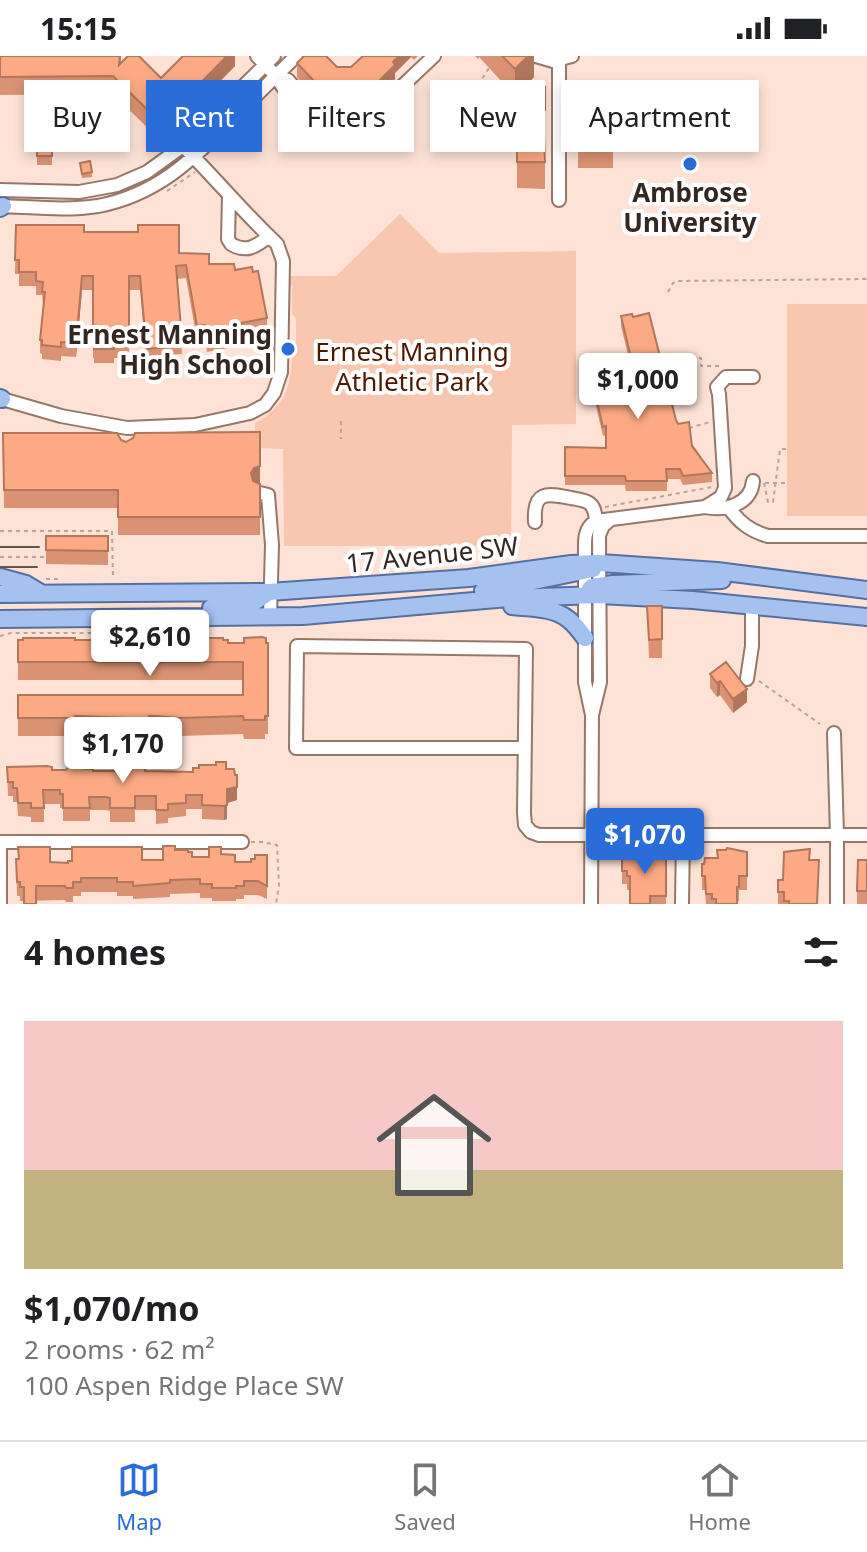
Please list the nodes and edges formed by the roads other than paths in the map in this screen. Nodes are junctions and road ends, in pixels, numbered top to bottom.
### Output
1 (296, 56) edge
2 (434, 56) edge
3 (536, 56) edge
4 (565, 58) edge
5 (265, 59) edge
6 (276, 76) junction
7 (245, 80) edge
8 (175, 152) edge
9 (190, 152) edge
10 (195, 157) junction
11 (138, 176) junction
12 (145, 191) junction
13 (229, 196) junction
14 (559, 200) dead end
15 (1, 202) edge
16 (269, 236) junction
17 (753, 377) dead end
18 (1, 399) edge
19 (759, 483) road end
20 (260, 493) edge
21 (705, 507) junction
22 (729, 508) junction
23 (598, 515) junction
24 (610, 520) junction
25 (535, 522) dead end
26 (867, 536) edge
27 (590, 566) junction
28 (0, 577) edge
29 (775, 578) junction
30 (44, 586) junction
31 (867, 590) edge
32 (269, 592) junction
33 (595, 592) junction
34 (0, 594) edge
35 (462, 602) junction
36 (419, 605) junction
37 (752, 606) junction
38 (773, 608) junction
39 (270, 617) junction
40 (867, 617) edge
41 (92, 618) junction
42 (4, 621) edge
43 (585, 638) junction
44 (600, 660) junction
45 (614, 660) dead end
46 (752, 680) road end
47 (592, 715) junction
48 (834, 733) dead end
49 (525, 748) junction
50 (683, 835) junction
51 (837, 835) junction
52 (867, 835) edge
53 (591, 836) junction
54 (0, 842) edge
55 (242, 842) road end
56 (0, 904) edge
57 (591, 904) edge
58 (682, 904) edge
59 (837, 904) edge

1 - 6 street
2 - 6 street
3 - 4 street
4 - 14 street
5 - 6 street
5 - 7 street
6 - 10 street
8 - 11 street
9 - 10 street
10 - 12 street
10 - 13 street
11 - 12 street
11 - 15 street
12 - 15 street
13 - 16 street
13 - 16 street
16 - 18 street
17 - 21 street
19 - 22 street
20 - 32 street
21 - 22 street
21 - 24 street
22 - 26 street
23 - 24 street
23 - 25 street
23 - 27 street
24 - 27 street
27 - 29 main road, 17 Avenue SW
27 - 32 main road, 17 Avenue SW
27 - 33 street
27 - 36 main road
28 - 30 main road
29 - 31 main road, 17 Avenue SW
29 - 33 main road
29 - 38 main road
30 - 32 main road, 17 Avenue SW
30 - 34 main road, 17 Avenue SW
32 - 39 street
32 - 41 main road
33 - 35 main road, 17 Avenue SW
33 - 37 main road, 17 Avenue SW
33 - 43 street
33 - 44 street
35 - 36 main road, 17 Avenue SW
35 - 43 main road
36 - 39 main road, 17 Avenue SW
37 - 38 main road, 17 Avenue SW
37 - 46 street
38 - 40 main road, 17 Avenue SW
39 - 41 main road, 17 Avenue SW
41 - 42 main road, 17 Avenue SW
43 - 47 street
44 - 45 street
44 - 47 street
47 - 53 street
48 - 51 street
49 - 49 street
49 - 53 street
50 - 51 street
50 - 53 street
50 - 58 street
51 - 52 street
51 - 59 street
53 - 57 street
54 - 55 street
54 - 56 street

